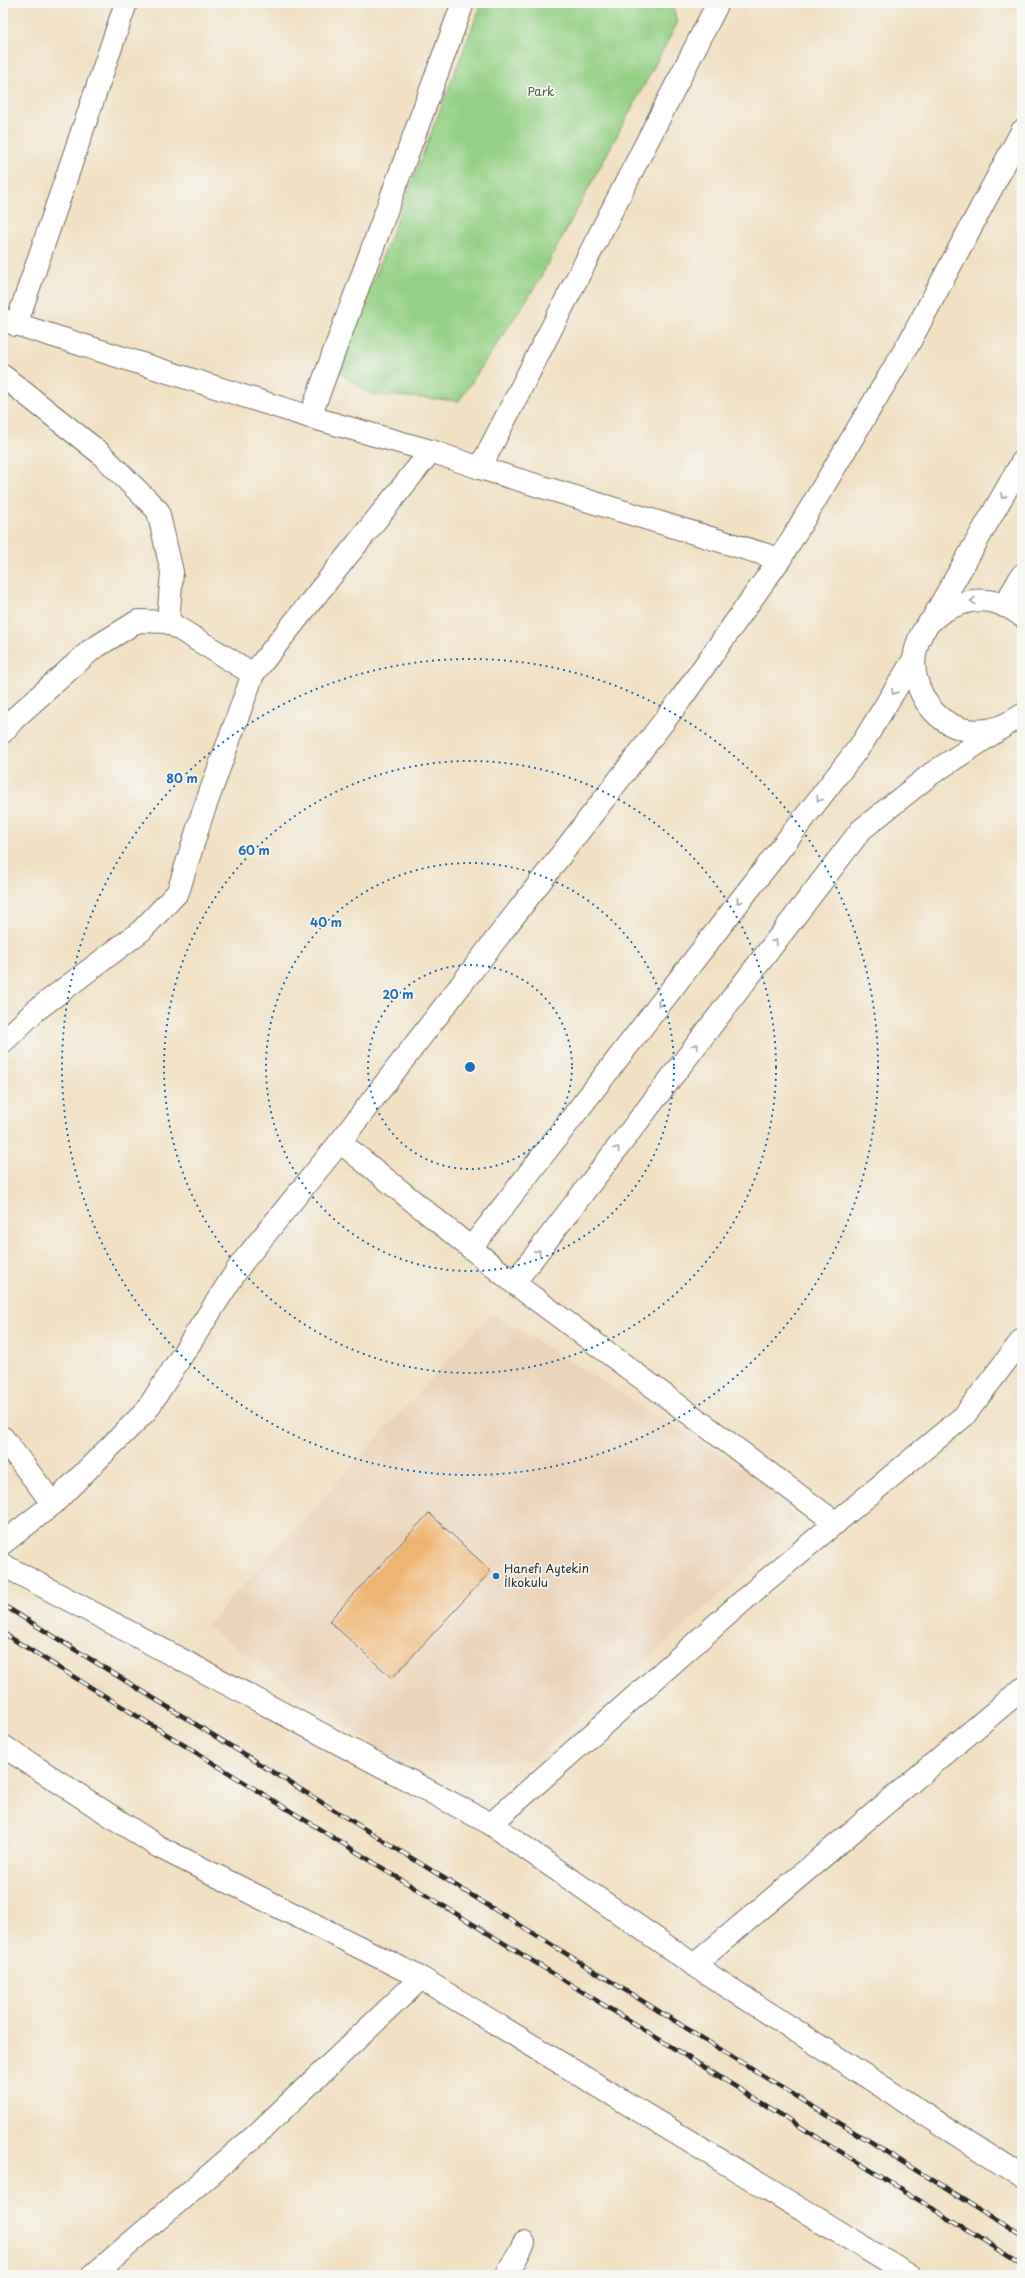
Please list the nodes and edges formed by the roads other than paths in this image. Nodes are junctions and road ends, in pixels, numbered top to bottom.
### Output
1 (126, 3) edge
2 (463, 3) edge
3 (718, 3) edge
4 (1022, 132) edge
5 (10, 322) edge
6 (3, 376) edge
7 (310, 417) junction
8 (431, 450) junction
9 (1022, 462) edge
10 (480, 468) junction
11 (780, 559) junction
12 (1022, 575) edge
13 (1017, 613) edge
14 (932, 620) junction
15 (168, 622) junction
16 (914, 659) junction
17 (254, 674) junction
18 (1022, 715) edge
19 (1003, 727) junction
20 (3, 732) edge
21 (3, 1042) edge
22 (340, 1142) junction
23 (471, 1248) junction
24 (514, 1283) junction
25 (1022, 1340) edge
26 (3, 1438) edge
27 (53, 1504) junction
28 (836, 1522) junction
29 (3, 1544) edge
30 (3, 1565) edge
31 (1022, 1689) edge
32 (3, 1746) edge
33 (491, 1824) junction
34 (694, 1965) junction
35 (421, 1978) junction
36 (1022, 2176) edge
37 (524, 2243) dead end
38 (93, 2275) edge
39 (507, 2275) edge
40 (909, 2275) edge

1 - 5 street
2 - 7 street
3 - 10 street
4 - 11 street
5 - 7 street
6 - 15 street
7 - 8 street
8 - 10 street
8 - 17 street
9 -> 14 street
10 - 11 street
11 - 22 street
12 - 13 street
13 -> 14 street
14 - 16 street
15 - 17 street
15 - 20 street
16 - 19 street
16 -> 23 street
17 - 21 street
18 - 19 street
24 -> 19 street
22 - 23 street
22 - 27 street
23 - 24 street
24 - 28 street
25 - 28 street
26 - 27 street
27 - 29 street
28 - 33 street
30 - 33 street
31 - 34 street
32 - 35 street
33 - 34 street
34 - 36 street
35 - 38 street
35 - 40 street
37 - 39 street

